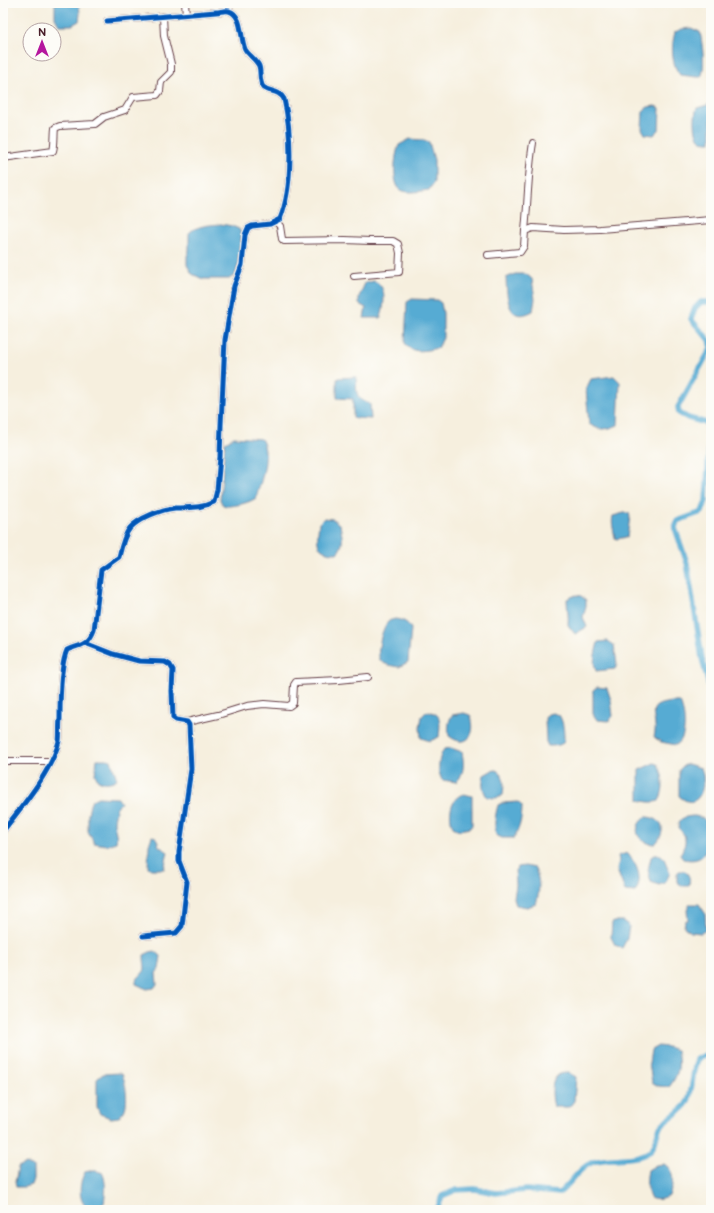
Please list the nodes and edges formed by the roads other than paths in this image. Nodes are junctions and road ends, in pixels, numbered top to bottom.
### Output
1 (185, 3) edge
2 (186, 14) junction
3 (163, 16) junction
4 (107, 21) dead end
5 (534, 143) dead end
6 (3, 158) edge
7 (711, 220) edge
8 (276, 222) junction
9 (525, 231) junction
10 (488, 255) dead end
11 (354, 276) dead end
12 (85, 643) junction
13 (368, 676) dead end
14 (187, 722) junction
15 (3, 761) edge
16 (50, 761) junction
17 (3, 831) edge
18 (143, 936) dead end

1 - 2 street
2 - 3 street
2 - 8 street
3 - 4 street
3 - 6 street
5 - 9 street
7 - 9 street
8 - 11 street
8 - 12 street
9 - 10 street
12 - 14 street
12 - 16 street
13 - 14 street
14 - 18 street
15 - 16 street
16 - 17 street

